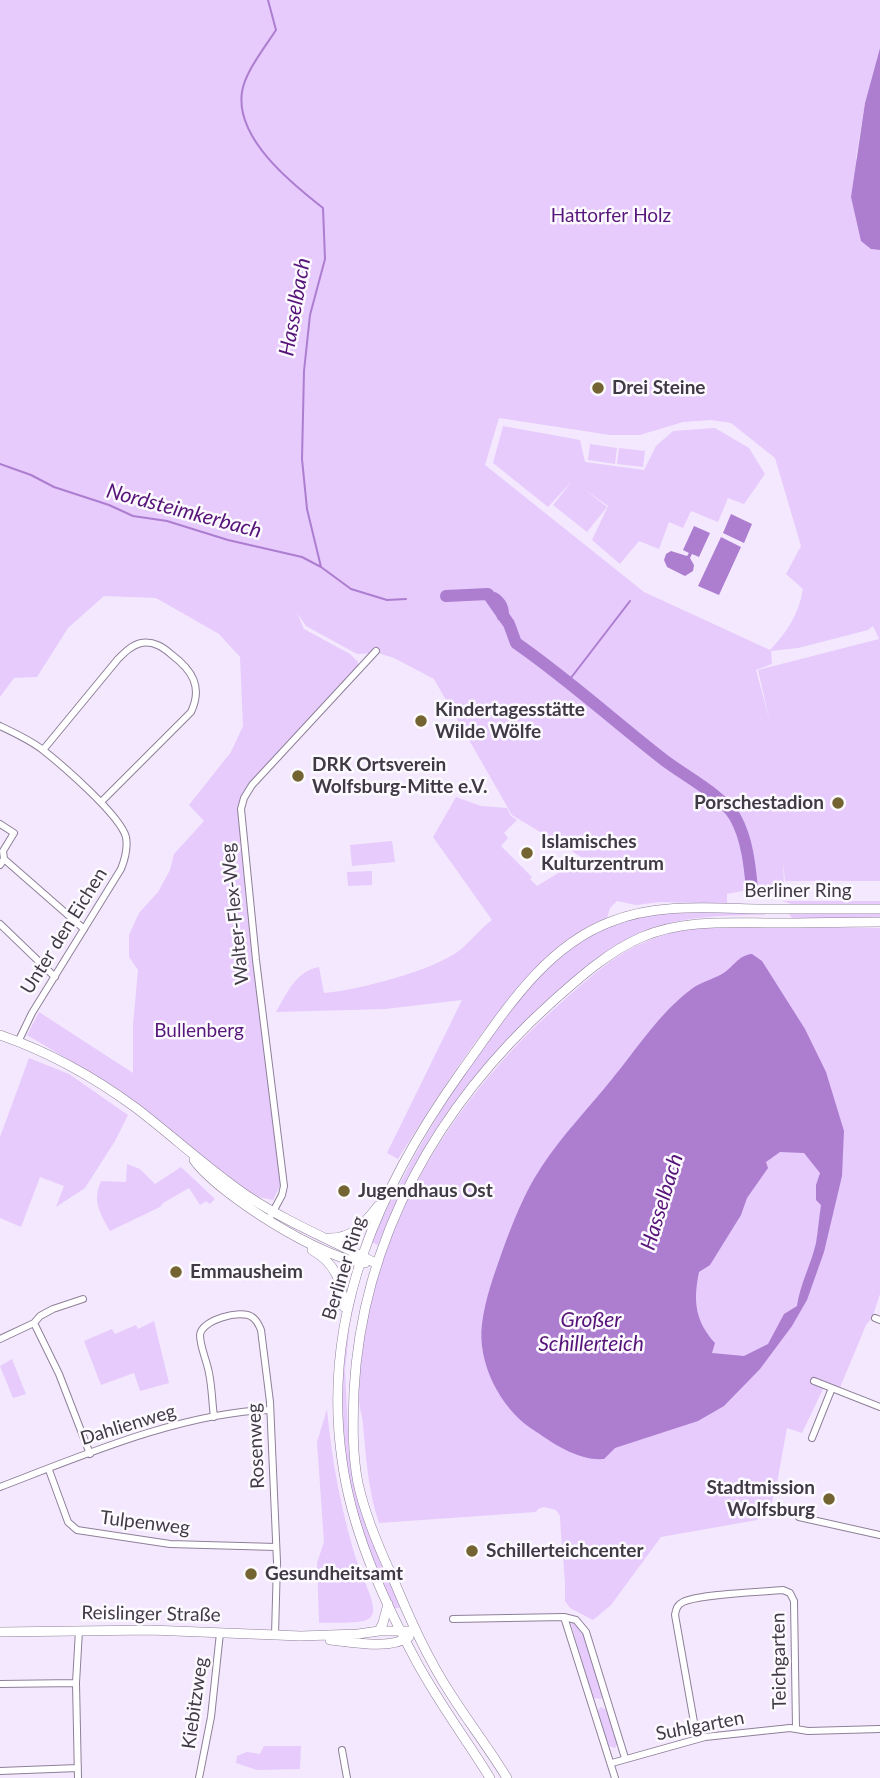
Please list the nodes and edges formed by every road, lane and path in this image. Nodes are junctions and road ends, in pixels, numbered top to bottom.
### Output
1 (376, 652) dead end
2 (0, 726) edge
3 (43, 750) junction
4 (101, 802) junction
5 (0, 824) edge
6 (2, 862) edge
7 (880, 909) edge
8 (880, 922) edge
9 (0, 924) edge
10 (84, 929) junction
11 (55, 977) junction
12 (0, 1035) edge
13 (18, 1042) junction
14 (387, 1194) junction
15 (271, 1216) junction
16 (288, 1231) junction
17 (321, 1238) junction
18 (360, 1259) junction
19 (377, 1264) junction
20 (83, 1299) dead end
21 (345, 1316) junction
22 (34, 1323) junction
23 (0, 1339) edge
24 (814, 1381) dead end
25 (832, 1388) junction
26 (880, 1408) edge
27 (270, 1410) junction
28 (214, 1417) junction
29 (812, 1438) dead end
30 (90, 1454) junction
31 (49, 1470) junction
32 (0, 1487) edge
33 (799, 1517) dead end
34 (880, 1535) edge
35 (276, 1547) junction
36 (388, 1604) junction
37 (567, 1617) junction
38 (453, 1619) dead end
39 (79, 1630) junction
40 (379, 1631) junction
41 (415, 1631) junction
42 (0, 1632) edge
43 (220, 1633) junction
44 (275, 1635) junction
45 (403, 1635) junction
46 (300, 1636) junction
47 (76, 1683) junction
48 (0, 1684) edge
49 (607, 1703) junction
50 (593, 1707) junction
51 (796, 1728) junction
52 (880, 1729) edge
53 (697, 1740) junction
54 (342, 1750) dead end
55 (625, 1758) junction
56 (612, 1763) junction
57 (78, 1768) junction
58 (0, 1771) edge
59 (78, 1778) edge
60 (199, 1778) edge
61 (347, 1778) edge
62 (490, 1778) edge
63 (507, 1778) edge
64 (615, 1778) edge

1 - 15 street, Walter-Flex-Weg
2 - 3 street, Unter den Eichen
3 - 4 street, Unter den Eichen
3 - 4 street
4 - 10 street, Unter den Eichen
5 - 6 street
6 - 10 street
7 - 14 main road, Berliner Ring
8 - 19 main road, Berliner Ring
9 - 11 street
10 - 11 street, Unter den Eichen
11 - 13 street, Unter den Eichen
12 - 13 main road
13 - 15 main road
14 - 17 main road
14 - 18 main road, Berliner Ring
15 - 16 main road
15 - 17 main road
16 - 18 main road
16 - 21 main road
17 - 18 main road
18 - 19 main road
18 - 21 main road, Berliner Ring
19 - 41 main road, Berliner Ring
20 - 22 street
21 - 36 main road, Berliner Ring
22 - 23 street
22 - 30 street
24 - 25 street
25 - 26 street
25 - 29 street
27 - 28 street, Dahlienweg
27 - 28 street, Rosenweg
27 - 35 street, Rosenweg
28 - 30 street, Dahlienweg
30 - 31 street, Dahlienweg
31 - 32 street, Dahlienweg
31 - 35 street, Tulpenweg
33 - 34 street
35 - 44 street, Rosenweg
36 - 40 main road
36 - 45 main road, Berliner Ring
37 - 38 street
37 - 49 street
37 - 50 street
39 - 42 main road, Reislinger Straße
39 - 43 main road, Reislinger Straße
39 - 47 street
40 - 45 main road, Reislinger Straße
40 - 46 main road, Reislinger Straße
41 - 45 main road, Reislinger Straße
41 - 63 main road, Berliner Ring
43 - 44 main road, Reislinger Straße
43 - 60 street, Kiebitzweg
44 - 46 main road, Reislinger Straße
45 - 46 main road, Reislinger Straße
45 - 62 main road, Berliner Ring
47 - 48 street
47 - 57 street
49 - 50 street
49 - 55 street
50 - 56 street
51 - 52 street, Suhlgarten
51 - 53 street, Suhlgarten
51 - 53 street, Teichgarten
53 - 55 street, Suhlgarten
54 - 61 street
55 - 56 street, Suhlgarten
56 - 64 street
57 - 58 street
57 - 59 street

